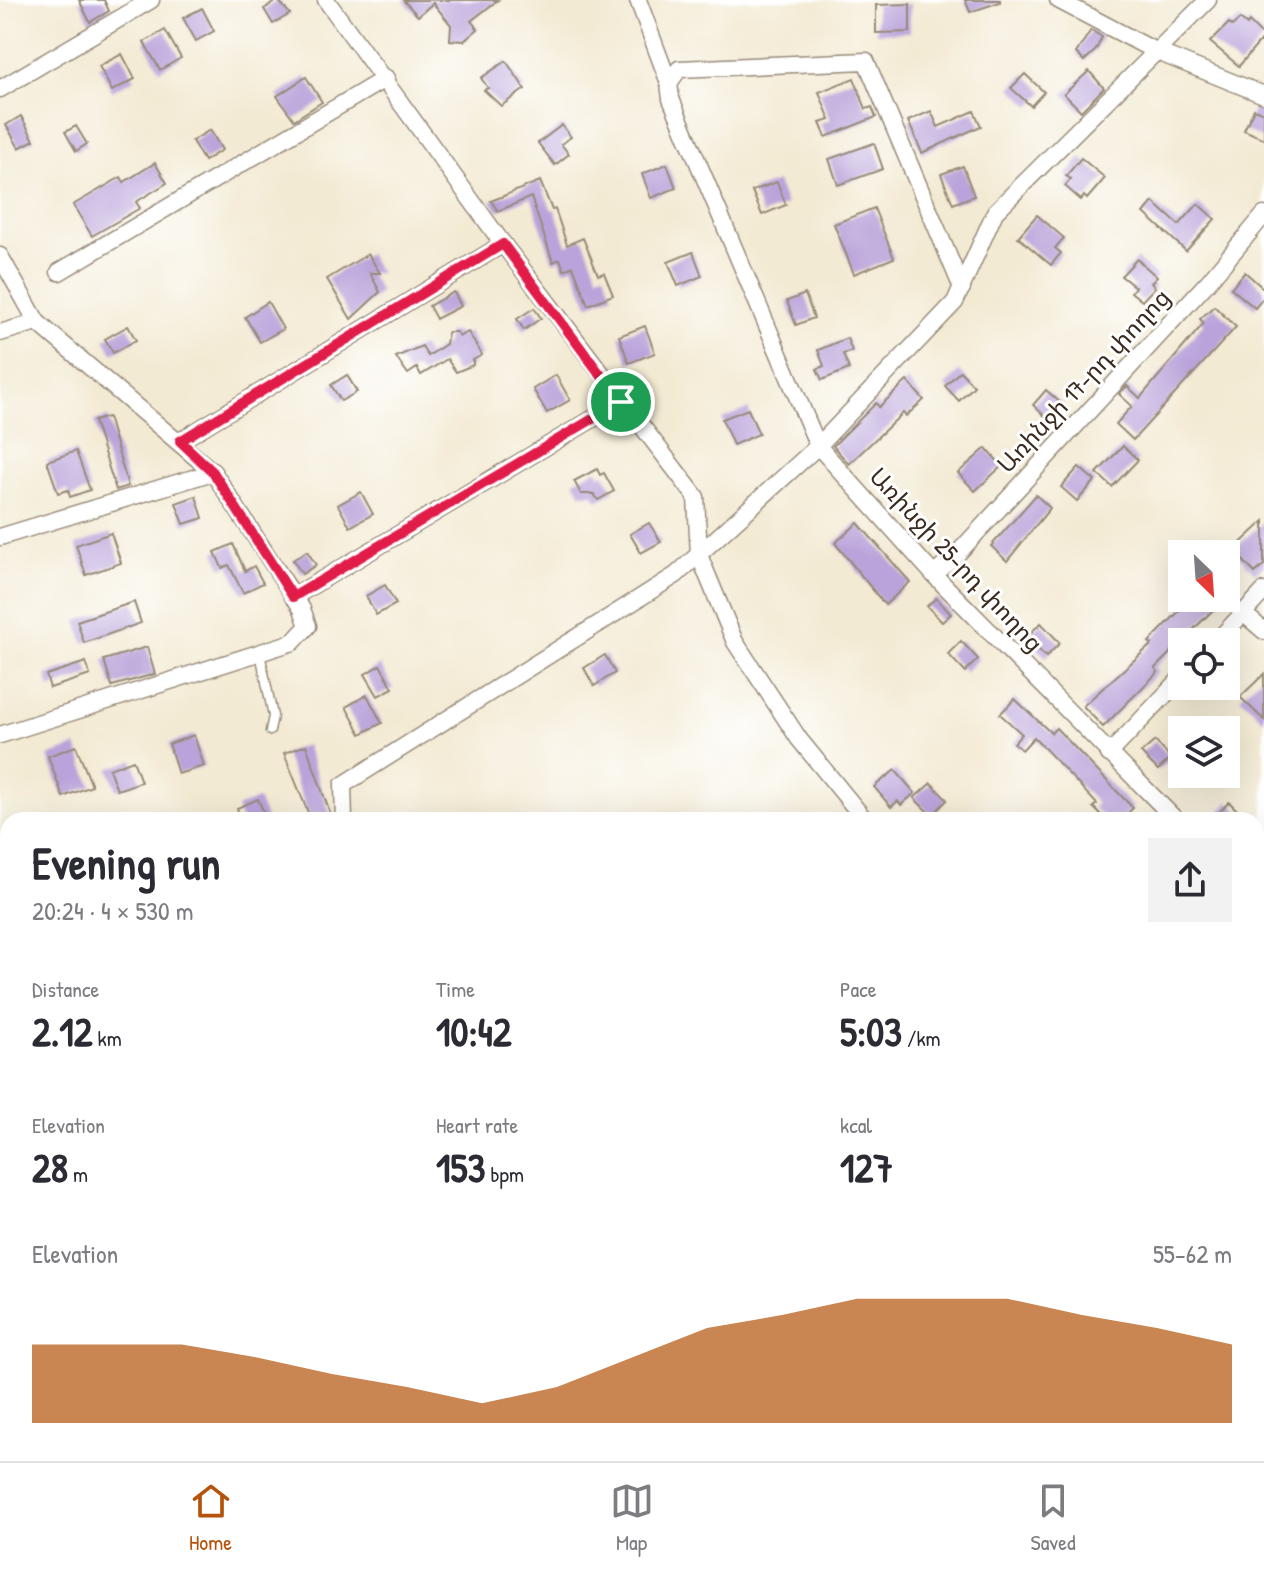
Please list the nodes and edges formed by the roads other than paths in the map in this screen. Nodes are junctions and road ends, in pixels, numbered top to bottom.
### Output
1 (151, 0) edge
2 (326, 0) edge
3 (638, 0) edge
4 (1058, 0) edge
5 (1208, 0) edge
6 (1155, 51) junction
7 (386, 78) junction
8 (669, 83) junction
9 (0, 89) edge
10 (1264, 95) edge
11 (1264, 215) edge
12 (503, 244) junction
13 (0, 256) edge
14 (59, 272) dead end
15 (962, 288) junction
16 (37, 322) junction
17 (0, 333) edge
18 (621, 402) junction
19 (180, 441) junction
20 (818, 446) junction
21 (213, 472) junction
22 (0, 537) edge
23 (699, 555) junction
24 (934, 575) junction
25 (1264, 591) edge
26 (293, 597) junction
27 (1243, 613) junction
28 (1229, 628) edge
29 (1264, 631) edge
30 (259, 652) junction
31 (1168, 692) edge
32 (270, 731) dead end
33 (0, 735) edge
34 (1109, 754) junction
35 (344, 812) edge
36 (858, 812) edge
37 (1168, 812) edge

1 - 9 street
2 - 7 street
3 - 8 street, Առինջի 25-րդ փողոց
4 - 6 street
5 - 6 street
6 - 10 street
6 - 15 street
7 - 12 street
7 - 14 street
8 - 15 street
8 - 20 street, Առինջի 25-րդ փողոց
11 - 24 street, Առինջի 17-րդ փողոց
12 - 18 street
12 - 19 street
13 - 16 street
15 - 20 street
16 - 17 street
16 - 19 street
18 - 23 street
18 - 26 street
19 - 21 street
20 - 23 street
20 - 24 street, Առինջի 25-րդ փողոց
21 - 22 street
21 - 26 street
23 - 35 street
23 - 36 street
24 - 34 street, Առինջի 25-րդ փողոց
25 - 27 street
26 - 30 street
27 - 28 street
27 - 29 street
30 - 32 lane
30 - 33 street
31 - 34 street
34 - 37 street, Առինջի 25-րդ փողոց

